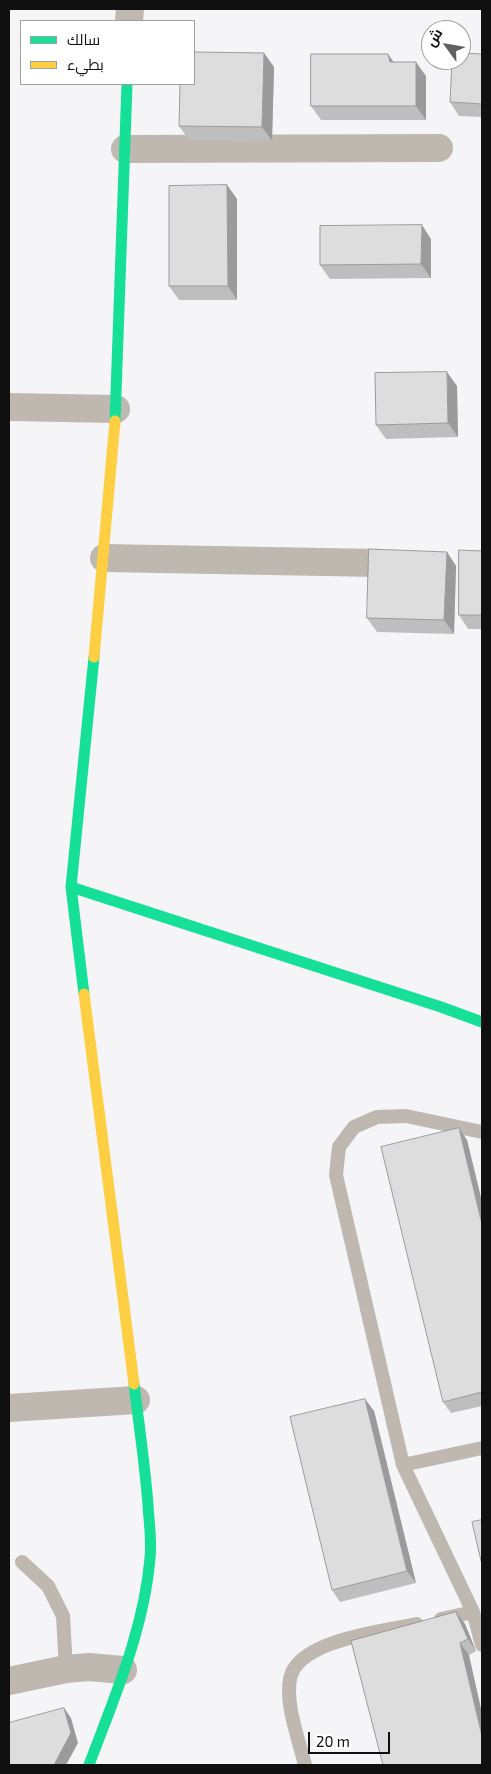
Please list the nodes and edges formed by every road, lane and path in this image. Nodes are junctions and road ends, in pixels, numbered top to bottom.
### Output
1 (127, 85) edge
2 (439, 148) dead end
3 (125, 149) junction
4 (9, 407) edge
5 (116, 409) junction
6 (104, 558) junction
7 (379, 563) edge
8 (71, 887) junction
9 (482, 1022) edge
10 (482, 1132) edge
11 (136, 1400) junction
12 (9, 1408) edge
13 (482, 1448) edge
14 (403, 1465) junction
15 (22, 1562) dead end
16 (473, 1612) junction
17 (482, 1645) edge
18 (66, 1669) junction
19 (123, 1670) junction
20 (9, 1681) edge
21 (89, 1765) edge
22 (305, 1765) edge

1 - 3 street
2 - 3 street
3 - 5 street
4 - 5 street
5 - 6 street
6 - 7 street
6 - 8 street
8 - 9 street
8 - 11 street
10 - 14 lane
11 - 12 street
11 - 19 street
13 - 14 lane
14 - 16 lane
15 - 18 lane
16 - 17 lane
16 - 22 lane
18 - 19 street
18 - 20 street
19 - 21 street

